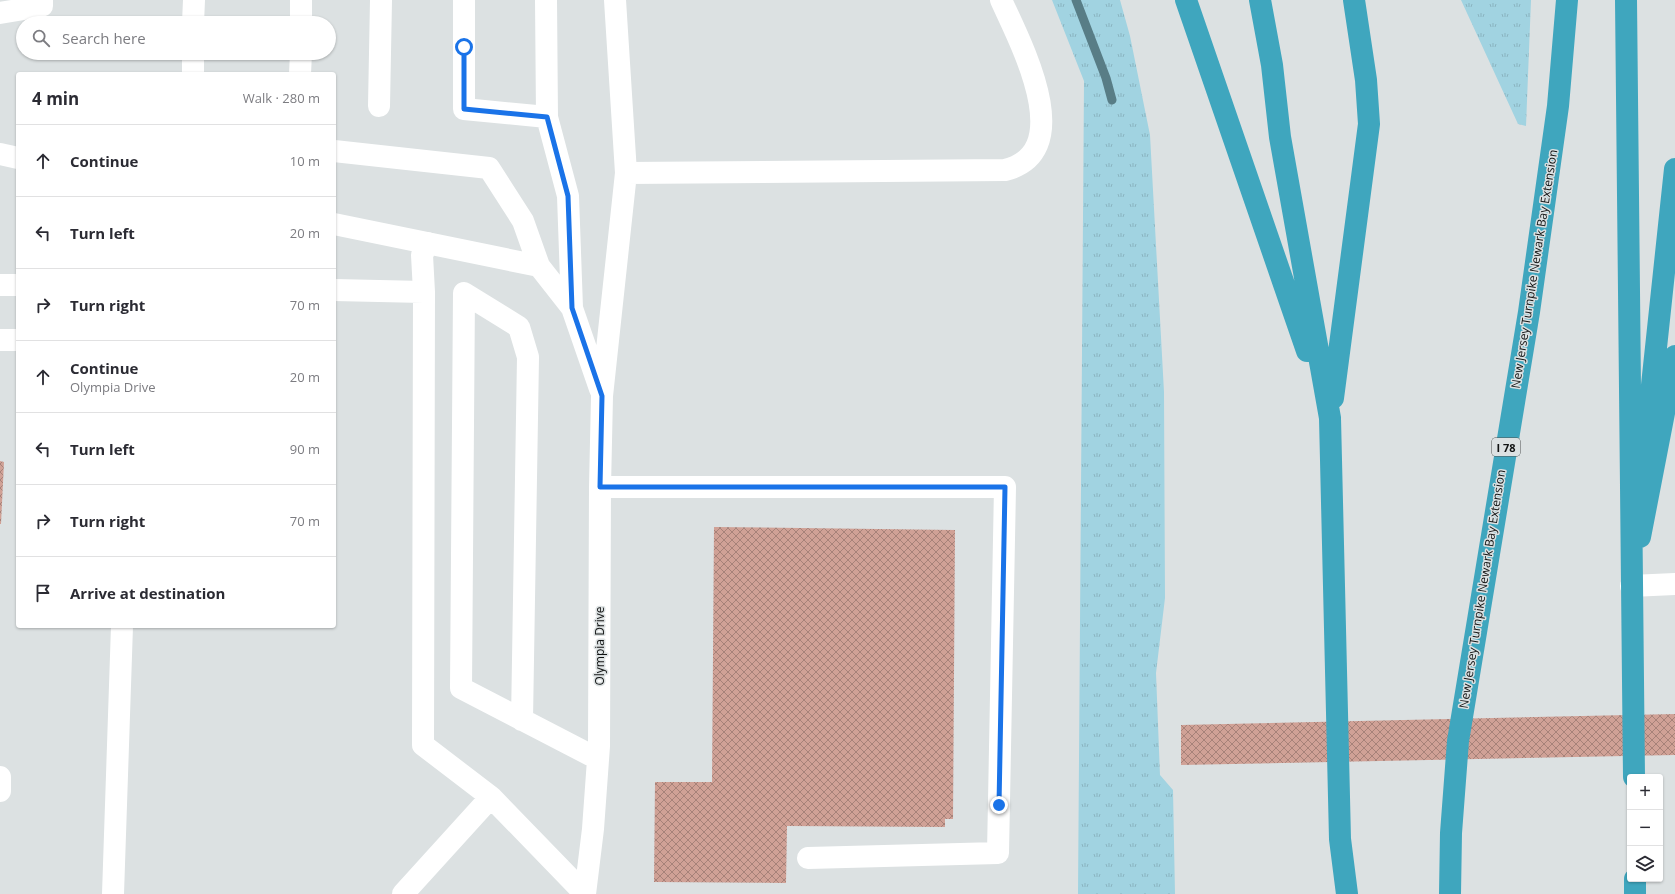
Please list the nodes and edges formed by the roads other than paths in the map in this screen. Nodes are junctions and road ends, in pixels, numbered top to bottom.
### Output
1 (42, 0) edge
2 (194, 0) edge
3 (301, 0) edge
4 (381, 0) edge
5 (464, 0) edge
6 (546, 0) edge
7 (615, 0) edge
8 (1001, 0) edge
9 (1186, 0) edge
10 (1260, 0) edge
11 (1354, 0) edge
12 (1567, 0) edge
13 (1626, 0) edge
14 (0, 13) edge
15 (193, 16) edge
16 (301, 16) edge
17 (193, 60) edge
18 (300, 60) edge
19 (193, 72) edge
20 (300, 72) edge
21 (379, 106) dead end
22 (547, 117) junction
23 (336, 151) edge
24 (0, 154) edge
25 (16, 158) edge
26 (1675, 169) edge
27 (626, 173) junction
28 (336, 224) edge
29 (428, 243) junction
30 (538, 266) junction
31 (0, 285) edge
32 (16, 285) edge
33 (336, 290) edge
34 (424, 292) junction
35 (572, 308) junction
36 (0, 340) edge
37 (16, 340) edge
38 (1675, 356) edge
39 (602, 396) junction
40 (1330, 418) junction
41 (600, 487) junction
42 (1675, 584) edge
43 (1631, 586) junction
44 (122, 628) edge
45 (522, 720) junction
46 (598, 759) junction
47 (1634, 774) edge
48 (0, 777) edge
49 (0, 791) edge
50 (491, 797) junction
51 (1340, 839) junction
52 (808, 858) dead end
53 (1635, 882) edge
54 (113, 894) edge
55 (403, 894) edge
56 (585, 894) edge
57 (1334, 894) edge
58 (1347, 894) edge
59 (1360, 894) edge
60 (1450, 894) edge
61 (1635, 894) edge

1 - 14 street
2 - 15 street
3 - 16 street
4 - 21 street
5 - 22 street
6 - 22 street
7 - 27 street, Olympia Drive
8 - 27 street
9 - 40 highway
10 - 40 highway
11 - 40 highway
12 - 60 highway, New Jersey Turnpike Newark Bay Extension / I 78
13 - 43 highway
17 - 19 street
18 - 20 street
22 - 35 street
23 - 30 street
24 - 25 street
26 - 43 highway
27 - 39 street, Olympia Drive
28 - 29 street
29 - 30 street
29 - 34 street
30 - 35 street
31 - 32 street
33 - 34 street
34 - 50 street
35 - 39 street
36 - 37 street
38 - 43 highway
39 - 41 street, Olympia Drive
40 - 51 highway
41 - 46 street, Olympia Drive
41 - 52 street
42 - 43 street
43 - 47 highway
44 - 54 street
45 - 45 street
45 - 46 street
46 - 56 street, Olympia Drive
48 - 49 street
50 - 55 street
50 - 56 street
51 - 57 highway
51 - 58 highway
51 - 59 highway
53 - 61 highway

